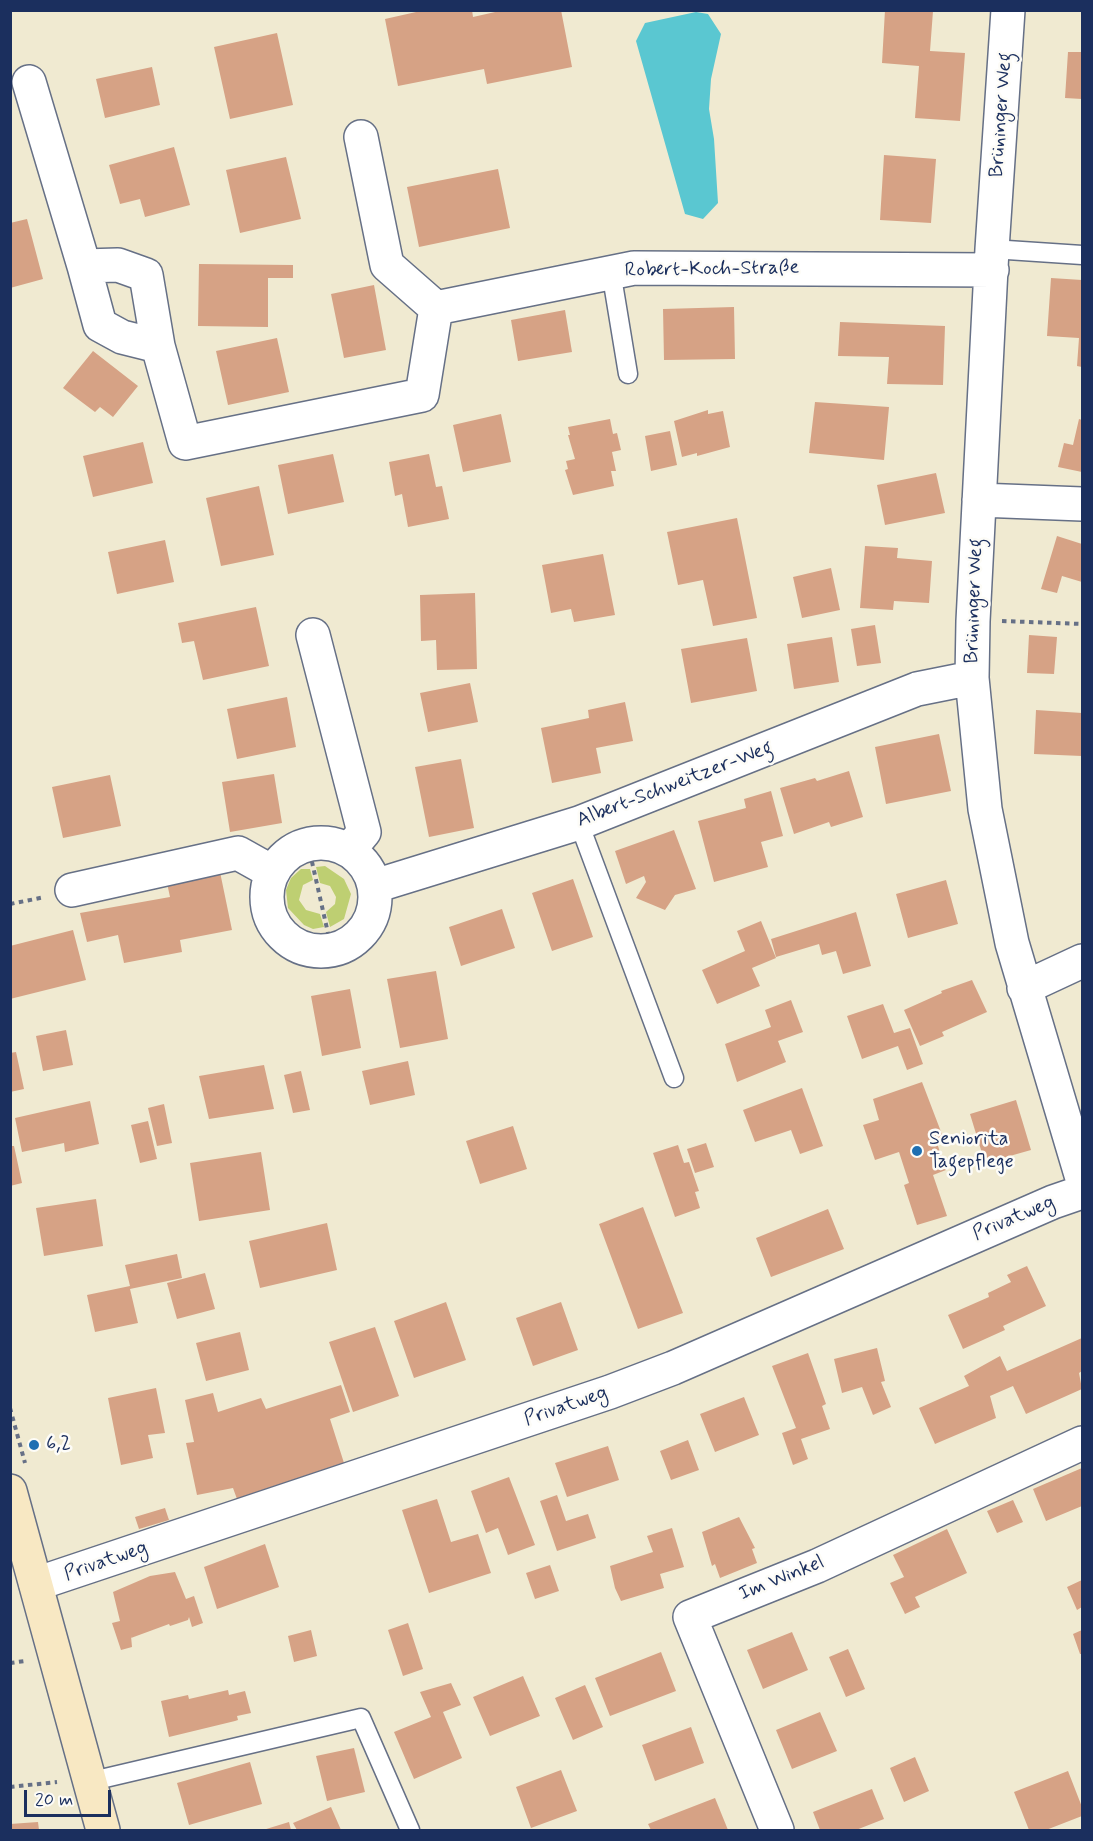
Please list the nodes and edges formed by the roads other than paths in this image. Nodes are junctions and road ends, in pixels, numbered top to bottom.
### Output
1 (1008, 10) edge
2 (29, 82) dead end
3 (361, 137) dead end
4 (1083, 255) edge
5 (992, 260) junction
6 (84, 266) junction
7 (610, 271) junction
8 (436, 308) junction
9 (158, 346) junction
10 (628, 375) dead end
11 (979, 500) junction
12 (1083, 504) edge
13 (313, 635) dead end
14 (972, 678) junction
15 (579, 823) junction
16 (349, 850) junction
17 (272, 872) junction
18 (375, 886) junction
19 (72, 890) dead end
20 (1083, 961) edge
21 (1024, 988) junction
22 (674, 1078) dead end
23 (1083, 1178) edge
24 (1083, 1192) edge
25 (1083, 1443) edge
26 (10, 1491) edge
27 (36, 1584) junction
28 (87, 1780) junction
29 (103, 1830) edge
30 (410, 1830) edge
31 (777, 1830) edge

1 - 5 street, Brüninger Weg
2 - 6 street
3 - 8 street
4 - 5 lane
5 - 7 street, Robert-Koch-Straße
5 - 11 street, Brüninger Weg
6 - 9 street
6 - 9 street
7 - 8 street, Robert-Koch-Straße
7 - 10 lane
8 - 9 street
11 - 12 street
11 - 14 street, Brüninger Weg
13 - 16 street
14 - 15 street, Albert-Schweitzer-Weg
14 - 21 street, Brüninger Weg
15 - 18 street, Albert-Schweitzer-Weg
15 - 22 lane
16 - 17 street
16 - 18 street
17 - 18 street
17 - 19 street
20 - 21 street
21 - 23 street, Brüninger Weg
24 - 27 street, Privatweg
25 - 31 street, Im Winkel
26 - 27 street
27 - 28 street
28 - 29 street
28 - 30 lane

